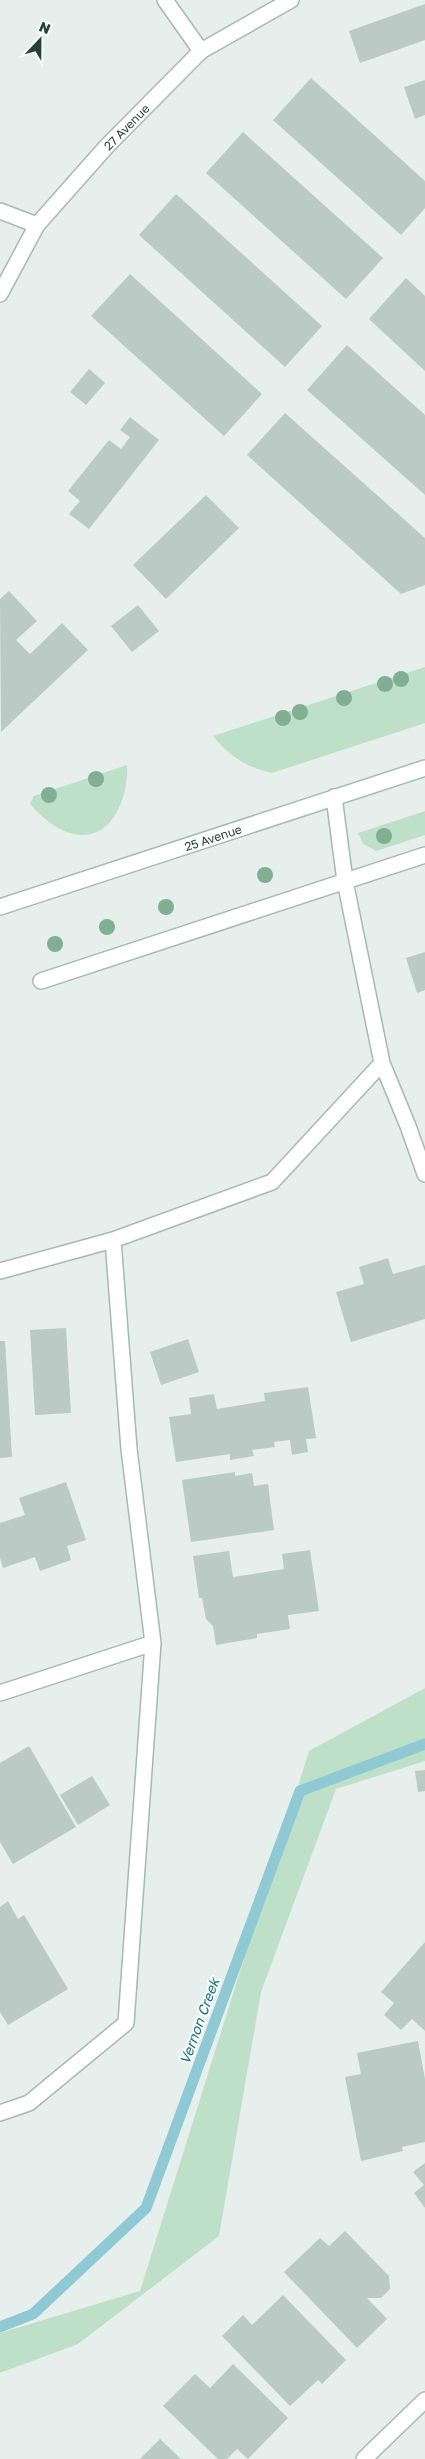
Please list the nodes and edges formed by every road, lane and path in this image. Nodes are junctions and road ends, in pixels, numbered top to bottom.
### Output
1 (165, 0) edge
2 (291, 0) edge
3 (201, 51) junction
4 (0, 211) edge
5 (37, 225) junction
6 (0, 294) edge
7 (425, 768) edge
8 (334, 797) junction
9 (425, 855) edge
10 (345, 881) junction
11 (0, 907) edge
12 (41, 981) dead end
13 (382, 1063) junction
14 (425, 1174) edge
15 (113, 1240) junction
16 (0, 1271) edge
17 (153, 1643) junction
18 (0, 1693) edge
19 (0, 2113) edge
20 (425, 2400) edge
21 (364, 2459) edge

1 - 3 street
2 - 3 street, 27 Avenue
3 - 5 street, 27 Avenue
4 - 5 street
5 - 6 street, 27 Avenue
7 - 8 street, 25 Avenue
8 - 10 street
8 - 11 street, 25 Avenue
9 - 10 street
10 - 12 street
10 - 13 street
13 - 14 street
13 - 15 street
15 - 16 street
15 - 17 street
17 - 18 street
17 - 19 street
20 - 21 street

